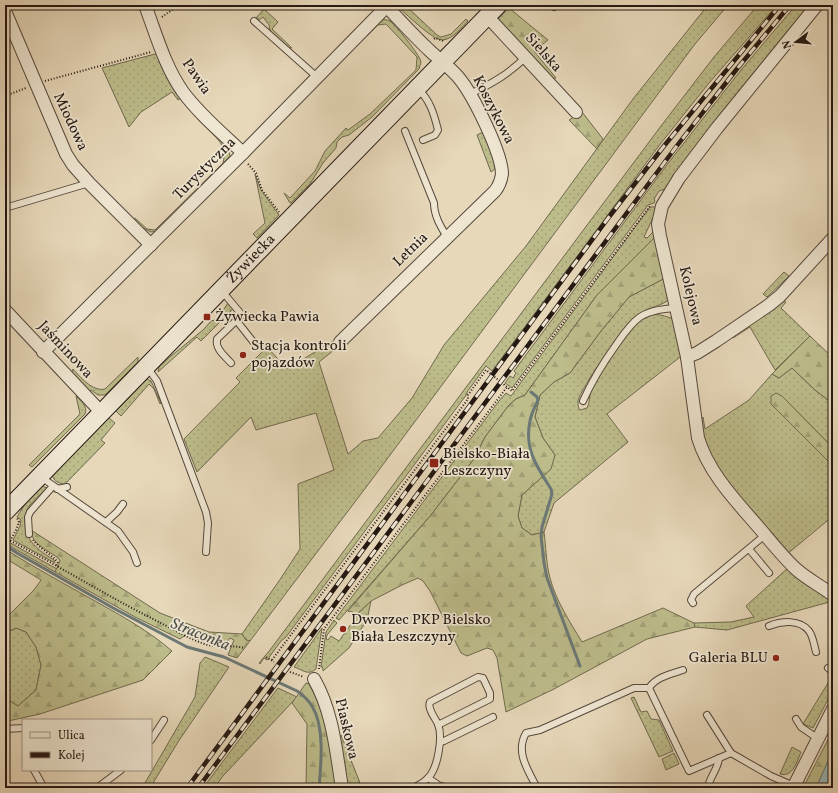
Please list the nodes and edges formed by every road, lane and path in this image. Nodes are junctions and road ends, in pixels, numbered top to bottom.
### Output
1 (145, 5) edge
2 (179, 5) edge
3 (386, 5) edge
4 (817, 5) edge
5 (493, 10) edge
6 (5, 11) edge
7 (254, 21) dead end
8 (152, 23) junction
9 (162, 50) junction
10 (526, 57) junction
11 (443, 62) junction
12 (317, 77) junction
13 (35, 85) junction
14 (417, 88) junction
15 (470, 94) junction
16 (5, 96) edge
17 (576, 112) dead end
18 (405, 131) dead end
19 (423, 140) dead end
20 (242, 154) junction
21 (501, 179) joint
22 (89, 183) junction
23 (662, 206) junction
24 (5, 208) edge
25 (282, 216) dead end
26 (447, 237) junction
27 (833, 238) edge
28 (151, 245) junction
29 (221, 290) junction
30 (676, 308) junction
31 (5, 310) edge
32 (236, 320) junction
33 (340, 342) dead end
34 (255, 344) dead end
35 (44, 352) junction
36 (687, 357) junction
37 (231, 363) dead end
38 (146, 366) junction
39 (507, 387) junction
40 (583, 401) dead end
41 (101, 412) junction
42 (40, 476) junction
43 (55, 487) junction
44 (67, 487) dead end
45 (123, 504) dead end
46 (12, 516) edge
47 (106, 522) junction
48 (29, 534) joint
49 (765, 534) junction
50 (5, 538) edge
51 (10, 540) junction
52 (749, 549) junction
53 (206, 552) dead end
54 (137, 563) dead end
55 (56, 566) junction
56 (769, 573) dead end
57 (833, 595) edge
58 (692, 603) dead end
59 (770, 626) dead end
60 (244, 648) dead end
61 (816, 652) dead end
62 (266, 657) dead end
63 (683, 670) dead end
64 (290, 672) dead end
65 (316, 676) junction
66 (649, 688) junction
67 (833, 709) edge
68 (707, 716) dead end
69 (493, 718) dead end
70 (796, 719) dead end
71 (164, 720) dead end
72 (438, 725) junction
73 (22, 728) edge
74 (5, 729) edge
75 (817, 738) junction
76 (152, 739) edge
77 (440, 742) junction
78 (731, 753) junction
79 (719, 758) junction
80 (35, 771) edge
81 (120, 771) edge
82 (428, 778) junction
83 (794, 787) edge
84 (44, 788) edge
85 (97, 788) edge
86 (342, 788) edge
87 (412, 788) edge
88 (450, 788) edge
89 (537, 788) edge
90 (708, 788) edge

1 - 8 street, Pawia
2 - 8 path
3 - 11 street, Koszykowa
3 - 12 street, Turystyczna
4 - 23 street, Kolejowa
5 - 10 street, Sielska
5 - 11 main road, Żywiecka
6 - 13 street, Miodowa
7 - 12 lane
8 - 9 street, Pawia
9 - 13 path
9 - 20 street, Pawia
10 - 15 lane
10 - 17 street, Sielska
11 - 14 main road, Żywiecka
11 - 15 street, Koszykowa
12 - 20 street, Turystyczna
13 - 16 path
13 - 22 street, Miodowa
14 - 19 lane
14 - 29 main road, Żywiecka
15 - 21 street, Koszykowa
18 - 26 lane
20 - 25 path
20 - 28 street, Turystyczna
21 - 26 street, Letnia
22 - 24 lane
22 - 28 street, Miodowa
23 - 30 street, Kolejowa
23 - 39 path
26 - 33 street, Letnia
27 - 36 street
28 - 35 street, Turystyczna
29 - 32 lane
29 - 38 main road, Żywiecka
30 - 36 street, Kolejowa
30 - 40 lane
31 - 35 street, Jaśminowa
32 - 34 lane
32 - 37 lane
35 - 41 street, Jaśminowa
36 - 49 street, Kolejowa
38 - 41 main road, Żywiecka
38 - 53 lane
39 - 62 path
39 - 65 path
41 - 42 main road, Żywiecka
42 - 43 lane
42 - 46 main road, Żywiecka
43 - 44 lane
43 - 47 lane
43 - 48 lane
45 - 47 lane
46 - 51 path
47 - 54 lane
48 - 55 path
49 - 52 lane
49 - 57 street, Kolejowa
50 - 51 path
51 - 55 path
52 - 56 lane
52 - 58 lane
55 - 60 path
59 - 61 lane
63 - 66 lane
64 - 65 path
65 - 86 street, Piaskowa
66 - 79 lane
66 - 89 lane
67 - 75 street
68 - 78 lane
69 - 77 lane
70 - 75 lane
71 - 76 lane
72 - 72 lane
72 - 77 lane
73 - 74 lane
75 - 83 street
77 - 82 lane
78 - 79 lane
78 - 83 lane
79 - 90 lane
80 - 84 lane
81 - 85 lane
82 - 87 lane
82 - 88 lane

